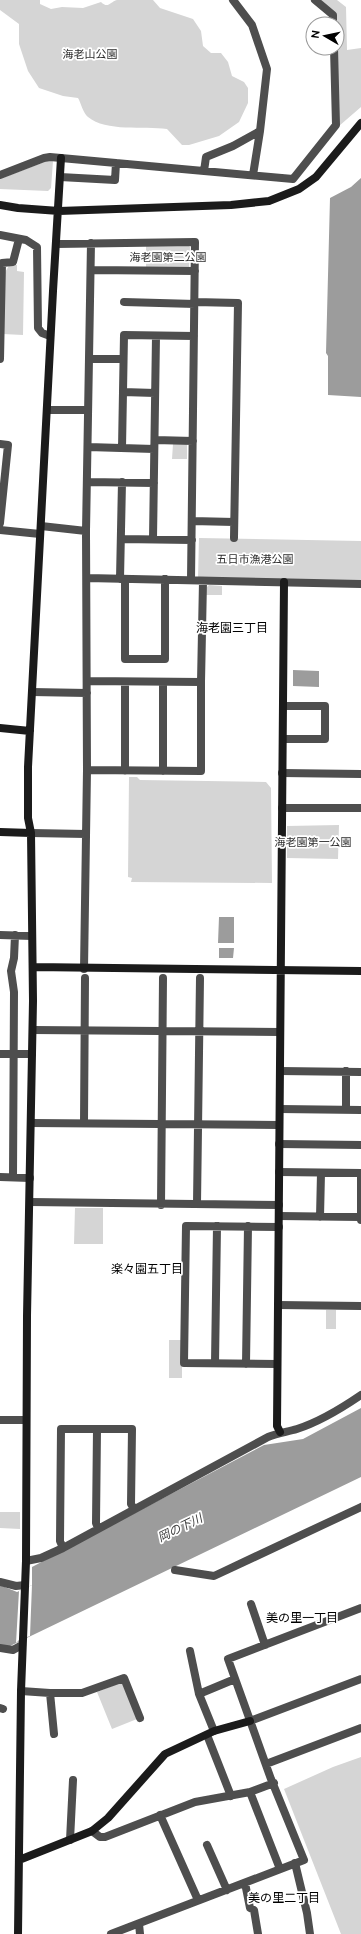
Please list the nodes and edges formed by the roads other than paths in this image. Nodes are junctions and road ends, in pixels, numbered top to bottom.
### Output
1 (233, 0) edge
2 (315, 0) edge
3 (333, 16) edge
4 (334, 56) edge
5 (361, 123) edge
6 (260, 130) junction
7 (62, 158) junction
8 (116, 163) junction
9 (204, 171) junction
10 (0, 175) edge
11 (253, 175) junction
12 (60, 177) junction
13 (0, 205) edge
14 (59, 211) junction
15 (0, 235) edge
16 (19, 239) junction
17 (91, 242) junction
18 (56, 244) junction
19 (91, 270) junction
20 (195, 271) junction
21 (1, 296) edge
22 (124, 302) dead end
23 (195, 303) junction
24 (50, 336) junction
25 (156, 336) junction
26 (194, 336) junction
27 (0, 340) edge
28 (0, 359) edge
29 (90, 359) junction
30 (123, 359) junction
31 (123, 392) junction
32 (155, 393) junction
33 (47, 410) junction
34 (88, 410) junction
35 (155, 440) junction
36 (192, 441) junction
37 (0, 444) edge
38 (88, 447) junction
39 (122, 448) junction
40 (154, 449) junction
41 (88, 482) junction
42 (122, 482) junction
43 (154, 483) junction
44 (2, 496) edge
45 (192, 521) junction
46 (234, 522) junction
47 (0, 523) edge
48 (0, 530) edge
49 (40, 530) junction
50 (86, 531) junction
51 (234, 538) dead end
52 (121, 539) junction
53 (153, 539) junction
54 (192, 540) junction
55 (88, 578) junction
56 (123, 579) junction
57 (165, 579) junction
58 (191, 580) junction
59 (203, 581) junction
60 (284, 582) junction
61 (361, 584) edge
62 (87, 681) junction
63 (126, 682) junction
64 (163, 682) junction
65 (201, 682) junction
66 (32, 692) junction
67 (87, 693) junction
68 (283, 706) junction
69 (0, 728) edge
70 (30, 731) junction
71 (283, 739) junction
72 (87, 770) junction
73 (125, 771) junction
74 (163, 771) junction
75 (282, 773) junction
76 (361, 774) edge
77 (282, 808) junction
78 (361, 808) edge
79 (0, 832) edge
80 (31, 833) junction
81 (86, 834) junction
82 (0, 935) edge
83 (15, 935) junction
84 (32, 936) junction
85 (33, 967) junction
86 (84, 969) junction
87 (281, 970) junction
88 (361, 971) edge
89 (85, 978) dead end
90 (164, 978) dead end
91 (200, 978) dead end
92 (33, 1030) junction
93 (85, 1031) junction
94 (163, 1031) junction
95 (199, 1032) junction
96 (280, 1032) junction
97 (0, 1054) edge
98 (13, 1054) junction
99 (32, 1054) junction
100 (280, 1071) junction
101 (346, 1071) junction
102 (361, 1072) edge
103 (280, 1109) junction
104 (346, 1110) junction
105 (361, 1110) edge
106 (31, 1123) junction
107 (84, 1123) junction
108 (162, 1124) junction
109 (198, 1124) junction
110 (280, 1125) junction
111 (279, 1144) junction
112 (361, 1145) edge
113 (279, 1172) junction
114 (322, 1173) junction
115 (361, 1174) edge
116 (0, 1177) edge
117 (12, 1177) junction
118 (30, 1178) junction
119 (30, 1202) junction
120 (197, 1204) junction
121 (161, 1205) junction
122 (279, 1206) junction
123 (279, 1216) junction
124 (320, 1217) junction
125 (360, 1219) edge
126 (217, 1226) junction
127 (248, 1226) junction
128 (278, 1227) junction
129 (278, 1305) junction
130 (361, 1306) edge
131 (215, 1363) junction
132 (246, 1364) junction
133 (277, 1364) junction
134 (361, 1395) edge
135 (0, 1420) edge
136 (26, 1420) junction
137 (97, 1429) junction
138 (280, 1432) junction
139 (361, 1507) edge
140 (134, 1509) junction
141 (98, 1528) junction
142 (63, 1548) junction
143 (26, 1561) junction
144 (175, 1570) dead end
145 (0, 1582) edge
146 (25, 1586) junction
147 (250, 1604) dead end
148 (361, 1608) edge
149 (22, 1643) junction
150 (265, 1645) junction
151 (0, 1648) edge
152 (190, 1651) dead end
153 (235, 1679) junction
154 (361, 1679) edge
155 (21, 1691) junction
156 (50, 1693) junction
157 (199, 1694) junction
158 (140, 1718) dead end
159 (250, 1721) junction
160 (361, 1728) edge
161 (210, 1733) junction
162 (54, 1734) dead end
163 (266, 1764) junction
164 (73, 1780) dead end
165 (274, 1783) junction
166 (250, 1792) junction
167 (231, 1796) junction
168 (160, 1815) junction
169 (92, 1831) junction
170 (70, 1840) junction
171 (207, 1845) dead end
172 (19, 1860) junction
173 (296, 1863) junction
174 (280, 1869) junction
175 (245, 1883) junction
176 (227, 1890) junction
177 (198, 1900) junction
178 (139, 1924) junction
179 (18, 1934) edge
180 (111, 1934) edge
181 (140, 1934) edge
182 (258, 1934) edge
183 (310, 1934) edge

1 - 6 street
2 - 3 street
4 - 11 street
5 - 14 street
6 - 9 street
6 - 11 street
7 - 8 street
7 - 10 street
7 - 12 street
8 - 9 street
8 - 12 street
9 - 11 street
12 - 14 street
13 - 14 street
14 - 18 street
15 - 16 street
16 - 21 street
16 - 24 street
17 - 18 street
17 - 19 street
17 - 20 street
18 - 24 street
19 - 20 street
19 - 29 street
20 - 23 street
21 - 27 street
22 - 23 street
23 - 26 street
23 - 46 street
24 - 33 street
25 - 26 street
25 - 30 street
25 - 32 street
26 - 36 street
27 - 28 street
29 - 30 street
29 - 34 street
30 - 31 street
31 - 32 street
31 - 39 street
32 - 35 street
33 - 34 street
33 - 49 street
34 - 38 street
35 - 36 street
35 - 40 street
36 - 45 street
37 - 44 street
38 - 39 street
38 - 41 street
39 - 40 street
40 - 43 street
41 - 42 street
41 - 50 street
42 - 43 street
42 - 52 street
43 - 53 street
44 - 47 street
45 - 46 street
45 - 54 street
46 - 51 street
48 - 49 street
49 - 50 street
49 - 66 street
50 - 55 street
52 - 53 street
52 - 56 street
53 - 54 street
54 - 58 street
55 - 56 street
55 - 62 street
56 - 57 street
56 - 57 street
57 - 58 street
58 - 59 street
59 - 60 street
59 - 65 street
60 - 61 street
60 - 68 street
62 - 63 street
62 - 67 street
63 - 64 street
63 - 73 street
64 - 65 street
64 - 74 street
65 - 74 street
66 - 67 street
66 - 70 street
67 - 72 street
68 - 71 street
68 - 71 street
69 - 70 street
70 - 80 street
71 - 75 street
72 - 73 street
72 - 81 street
73 - 74 street
75 - 76 street
75 - 77 street
77 - 78 street
77 - 87 street
79 - 80 street
80 - 81 street
80 - 84 street
81 - 86 street
82 - 83 street
83 - 84 street
83 - 98 street
84 - 85 street
85 - 86 street
85 - 92 street
86 - 87 street
87 - 88 street
87 - 96 street
89 - 93 street
90 - 94 street
91 - 95 street
92 - 93 street
92 - 99 street
93 - 94 street
93 - 107 street
94 - 95 street
94 - 108 street
95 - 96 street
95 - 109 street
96 - 100 street
97 - 98 street
98 - 99 street
98 - 117 street
99 - 106 street
100 - 101 street
100 - 103 street
101 - 102 street
101 - 104 street
103 - 104 street
103 - 110 street
104 - 105 street
106 - 107 street
106 - 118 street
107 - 108 street
108 - 109 street
108 - 121 street
109 - 110 street
109 - 120 street
110 - 111 street
111 - 112 street
111 - 113 street
113 - 114 street
113 - 122 street
114 - 115 street
114 - 124 street
115 - 125 street
116 - 117 street
117 - 118 street
118 - 119 street
119 - 121 street
119 - 136 street
120 - 121 street
120 - 122 street
122 - 123 street
123 - 124 street
123 - 128 street
124 - 125 street
126 - 127 street
126 - 131 street
126 - 131 street
127 - 128 street
127 - 132 street
128 - 129 street
129 - 130 street
129 - 133 street
131 - 132 street
132 - 133 street
133 - 138 street
134 - 138 street
135 - 136 street
136 - 143 street
137 - 140 street
137 - 141 street
137 - 142 street
138 - 140 street
139 - 144 street
140 - 141 street
141 - 142 street
142 - 143 street
143 - 146 street
145 - 146 street
146 - 149 street
147 - 150 street
148 - 150 street
149 - 151 street
149 - 155 street
150 - 153 street
152 - 157 street
153 - 157 street
153 - 159 street
154 - 159 street
155 - 156 street
155 - 172 street
156 - 158 street
156 - 162 street
157 - 161 street
159 - 161 street
159 - 163 street
160 - 163 street
161 - 167 street
161 - 169 street
163 - 165 street
164 - 170 street
165 - 166 street
165 - 173 street
166 - 167 street
166 - 174 street
167 - 168 street
168 - 169 street
168 - 177 street
169 - 170 street
170 - 172 street
171 - 176 street
172 - 179 street
173 - 174 street
173 - 183 street
174 - 175 street
175 - 176 street
175 - 182 street
176 - 177 street
177 - 178 street
178 - 180 street
178 - 181 street

